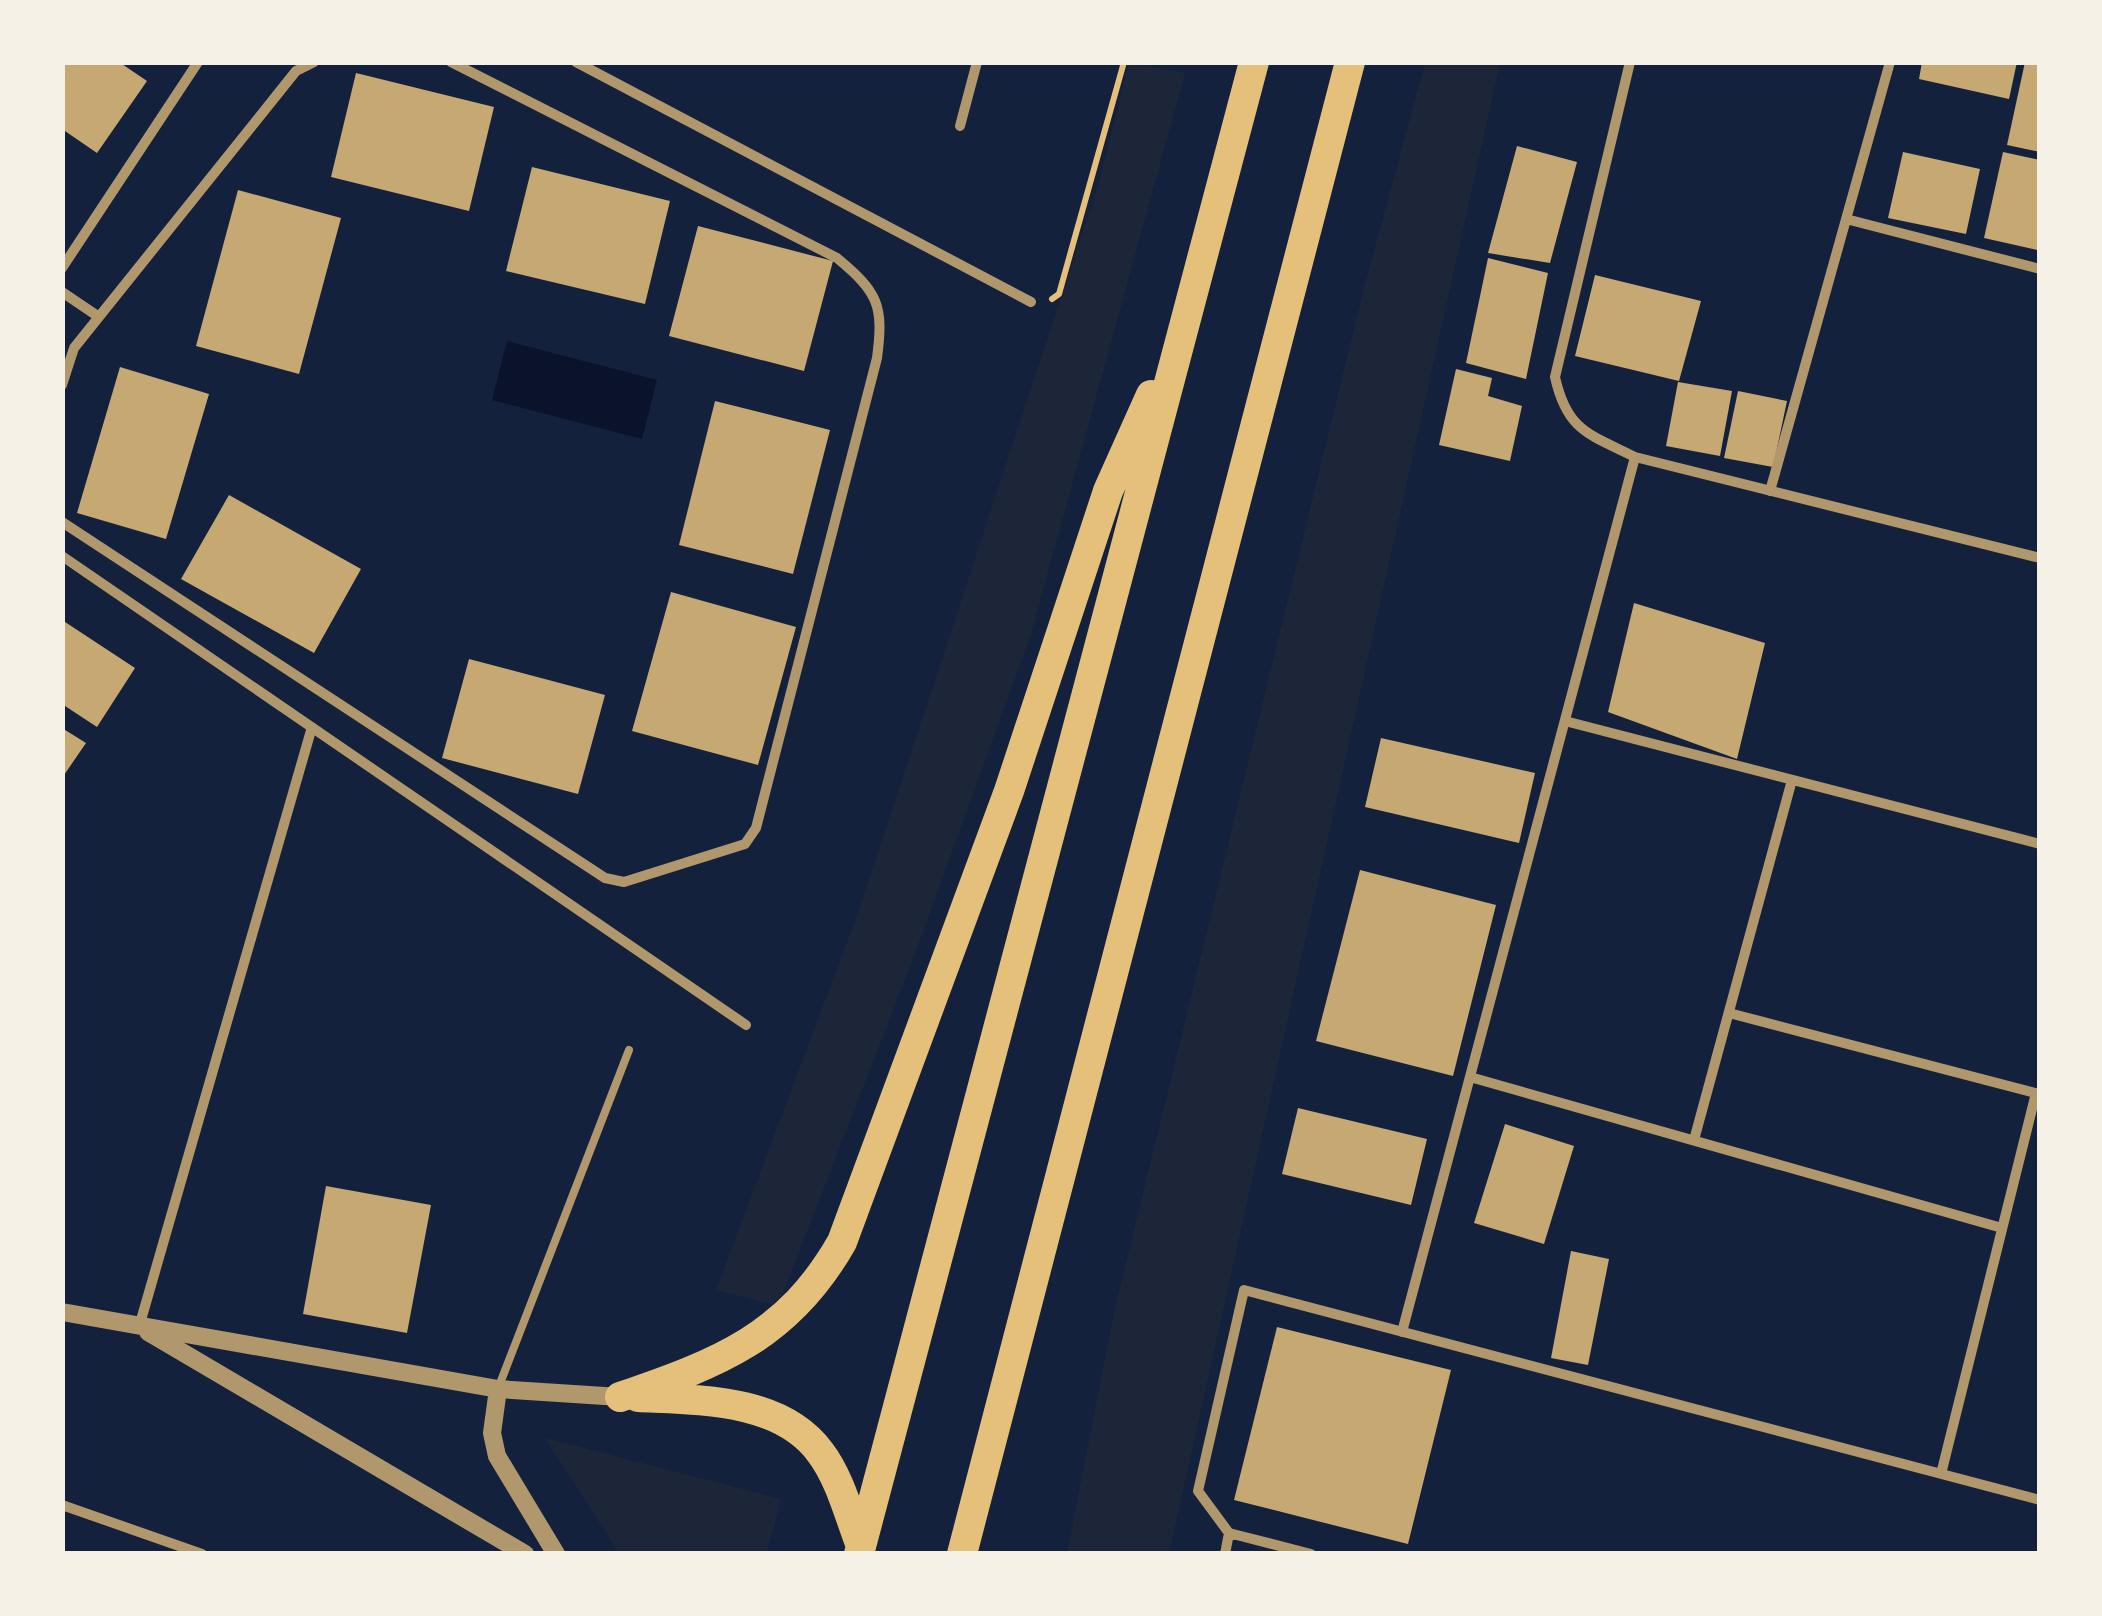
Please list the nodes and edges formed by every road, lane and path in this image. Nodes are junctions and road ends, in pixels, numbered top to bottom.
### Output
1 (198, 62) edge
2 (314, 62) edge
3 (451, 62) edge
4 (576, 62) edge
5 (977, 62) edge
6 (1124, 62) edge
7 (1254, 62) edge
8 (1350, 62) edge
9 (1630, 62) edge
10 (1890, 62) edge
11 (960, 126) dead end
12 (1846, 219) junction
13 (62, 268) edge
14 (2040, 269) edge
15 (62, 292) edge
16 (1031, 302) joint
17 (1188, 314) junction
18 (99, 317) junction
19 (62, 385) edge
20 (1635, 457) junction
21 (1770, 491) junction
22 (62, 522) edge
23 (62, 556) edge
24 (2040, 558) edge
25 (1565, 721) junction
26 (312, 727) junction
27 (1792, 780) junction
28 (2040, 844) edge
29 (1729, 1013) junction
30 (746, 1024) dead end
31 (629, 1050) dead end
32 (1470, 1077) junction
33 (2038, 1094) edge
34 (1694, 1140) junction
35 (2002, 1228) junction
36 (62, 1312) edge
37 (139, 1326) junction
38 (1402, 1332) junction
39 (498, 1389) junction
40 (620, 1396) junction
41 (1942, 1474) junction
42 (2040, 1500) edge
43 (62, 1505) edge
44 (1230, 1532) junction
45 (860, 1550) edge
46 (202, 1554) edge
47 (525, 1554) edge
48 (556, 1554) edge
49 (962, 1554) edge
50 (1224, 1554) edge
51 (1311, 1554) edge

1 - 13 street
2 - 18 street
3 - 22 street
4 - 16 street
5 - 11 street
6 - 16 path
7 - 17 highway
8 - 49 highway
9 - 20 street
10 - 12 street
12 - 14 street
12 - 21 street
15 - 18 street
17 - 40 highway
17 - 45 highway
18 - 19 street
20 - 21 street
20 - 25 street
21 - 24 street
23 - 26 street
25 - 27 street
25 - 32 street
26 - 30 street
26 - 37 street
27 - 28 street
27 - 29 street
29 - 33 street
29 - 34 street
31 - 39 lane
32 - 34 street
32 - 38 street
33 - 35 street
34 - 35 street
35 - 41 street
36 - 37 street
37 - 39 street
37 - 47 street
38 - 41 street
38 - 44 street
39 - 40 street
39 - 48 street
40 - 45 highway
41 - 42 street
43 - 46 street
44 - 50 street
44 - 51 street

